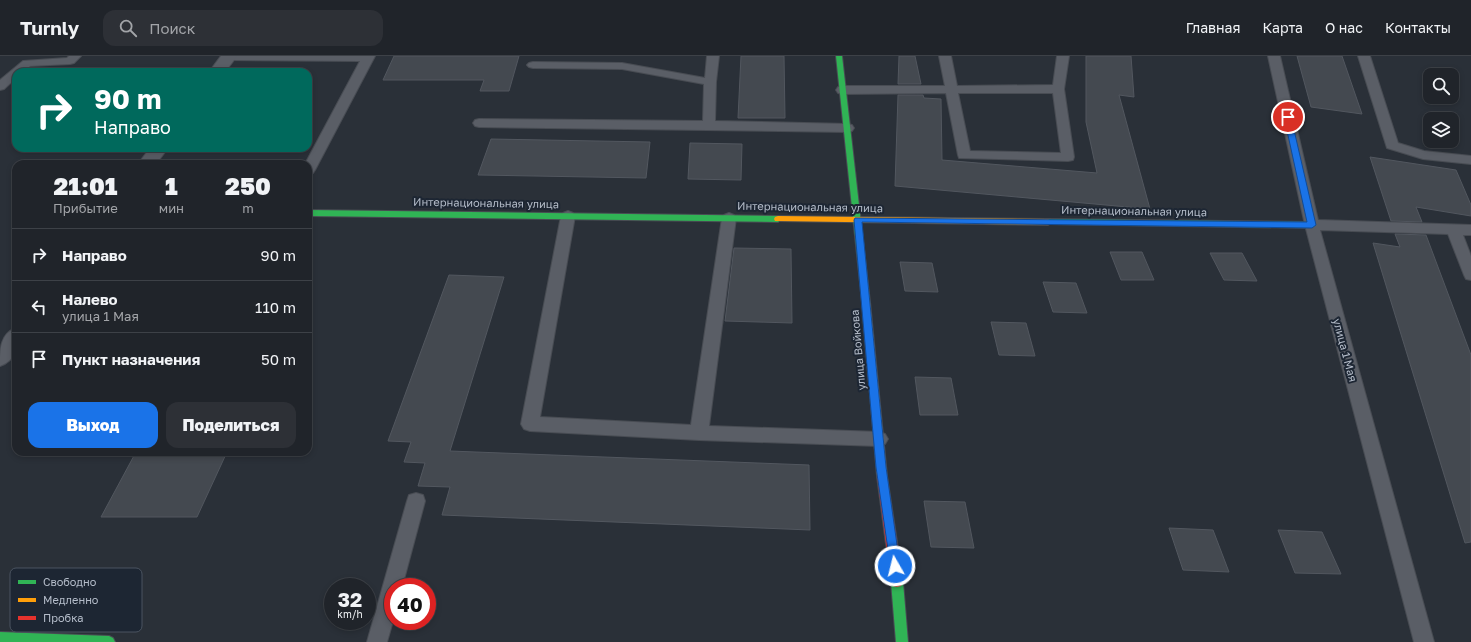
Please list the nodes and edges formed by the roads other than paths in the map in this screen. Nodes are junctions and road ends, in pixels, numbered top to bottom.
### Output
1 (75, 56) edge
2 (229, 56) edge
3 (713, 56) edge
4 (838, 56) edge
5 (945, 56) edge
6 (1063, 56) edge
7 (1274, 56) edge
8 (1364, 56) edge
9 (368, 57) edge
10 (623, 61) edge
11 (533, 66) dead end
12 (21, 68) edge
13 (220, 68) edge
14 (12, 76) edge
15 (710, 82) junction
16 (0, 86) edge
17 (952, 89) junction
18 (1058, 89) junction
19 (842, 90) junction
20 (479, 123) dead end
21 (709, 125) junction
22 (848, 128) junction
23 (1471, 160) edge
24 (312, 162) edge
25 (312, 213) edge
26 (568, 216) junction
27 (729, 218) junction
28 (858, 220) junction
29 (1312, 225) junction
30 (1454, 230) junction
31 (1471, 230) edge
32 (1471, 275) edge
33 (12, 341) edge
34 (0, 357) edge
35 (699, 433) junction
36 (879, 439) junction
37 (416, 501) dead end
38 (0, 638) edge
39 (109, 642) edge
40 (377, 642) edge
41 (902, 642) edge
42 (1424, 642) edge

1 - 12 lane
2 - 9 lane
2 - 13 street
3 - 15 lane
4 - 19 street, улица Войкова
5 - 17 lane
6 - 18 lane
7 - 29 lane, улица 1 Мая
8 - 23 lane
9 - 24 lane
10 - 11 lane
10 - 15 lane
14 - 16 lane
15 - 21 lane
17 - 18 lane
17 - 18 lane
17 - 19 lane
19 - 22 street, улица Войкова
20 - 21 lane
21 - 22 lane
22 - 28 street, улица Войкова
25 - 26 street, Интернациональная улица
26 - 27 street, Интернациональная улица
26 - 35 lane
27 - 28 street, Интернациональная улица
27 - 35 lane
28 - 29 street, Интернациональная улица
28 - 36 street, улица Войкова
29 - 30 lane
29 - 42 lane, улица 1 Мая
30 - 31 lane
30 - 32 lane
33 - 34 street
35 - 36 lane
36 - 41 street, улица Войкова
37 - 40 lane
38 - 39 street

